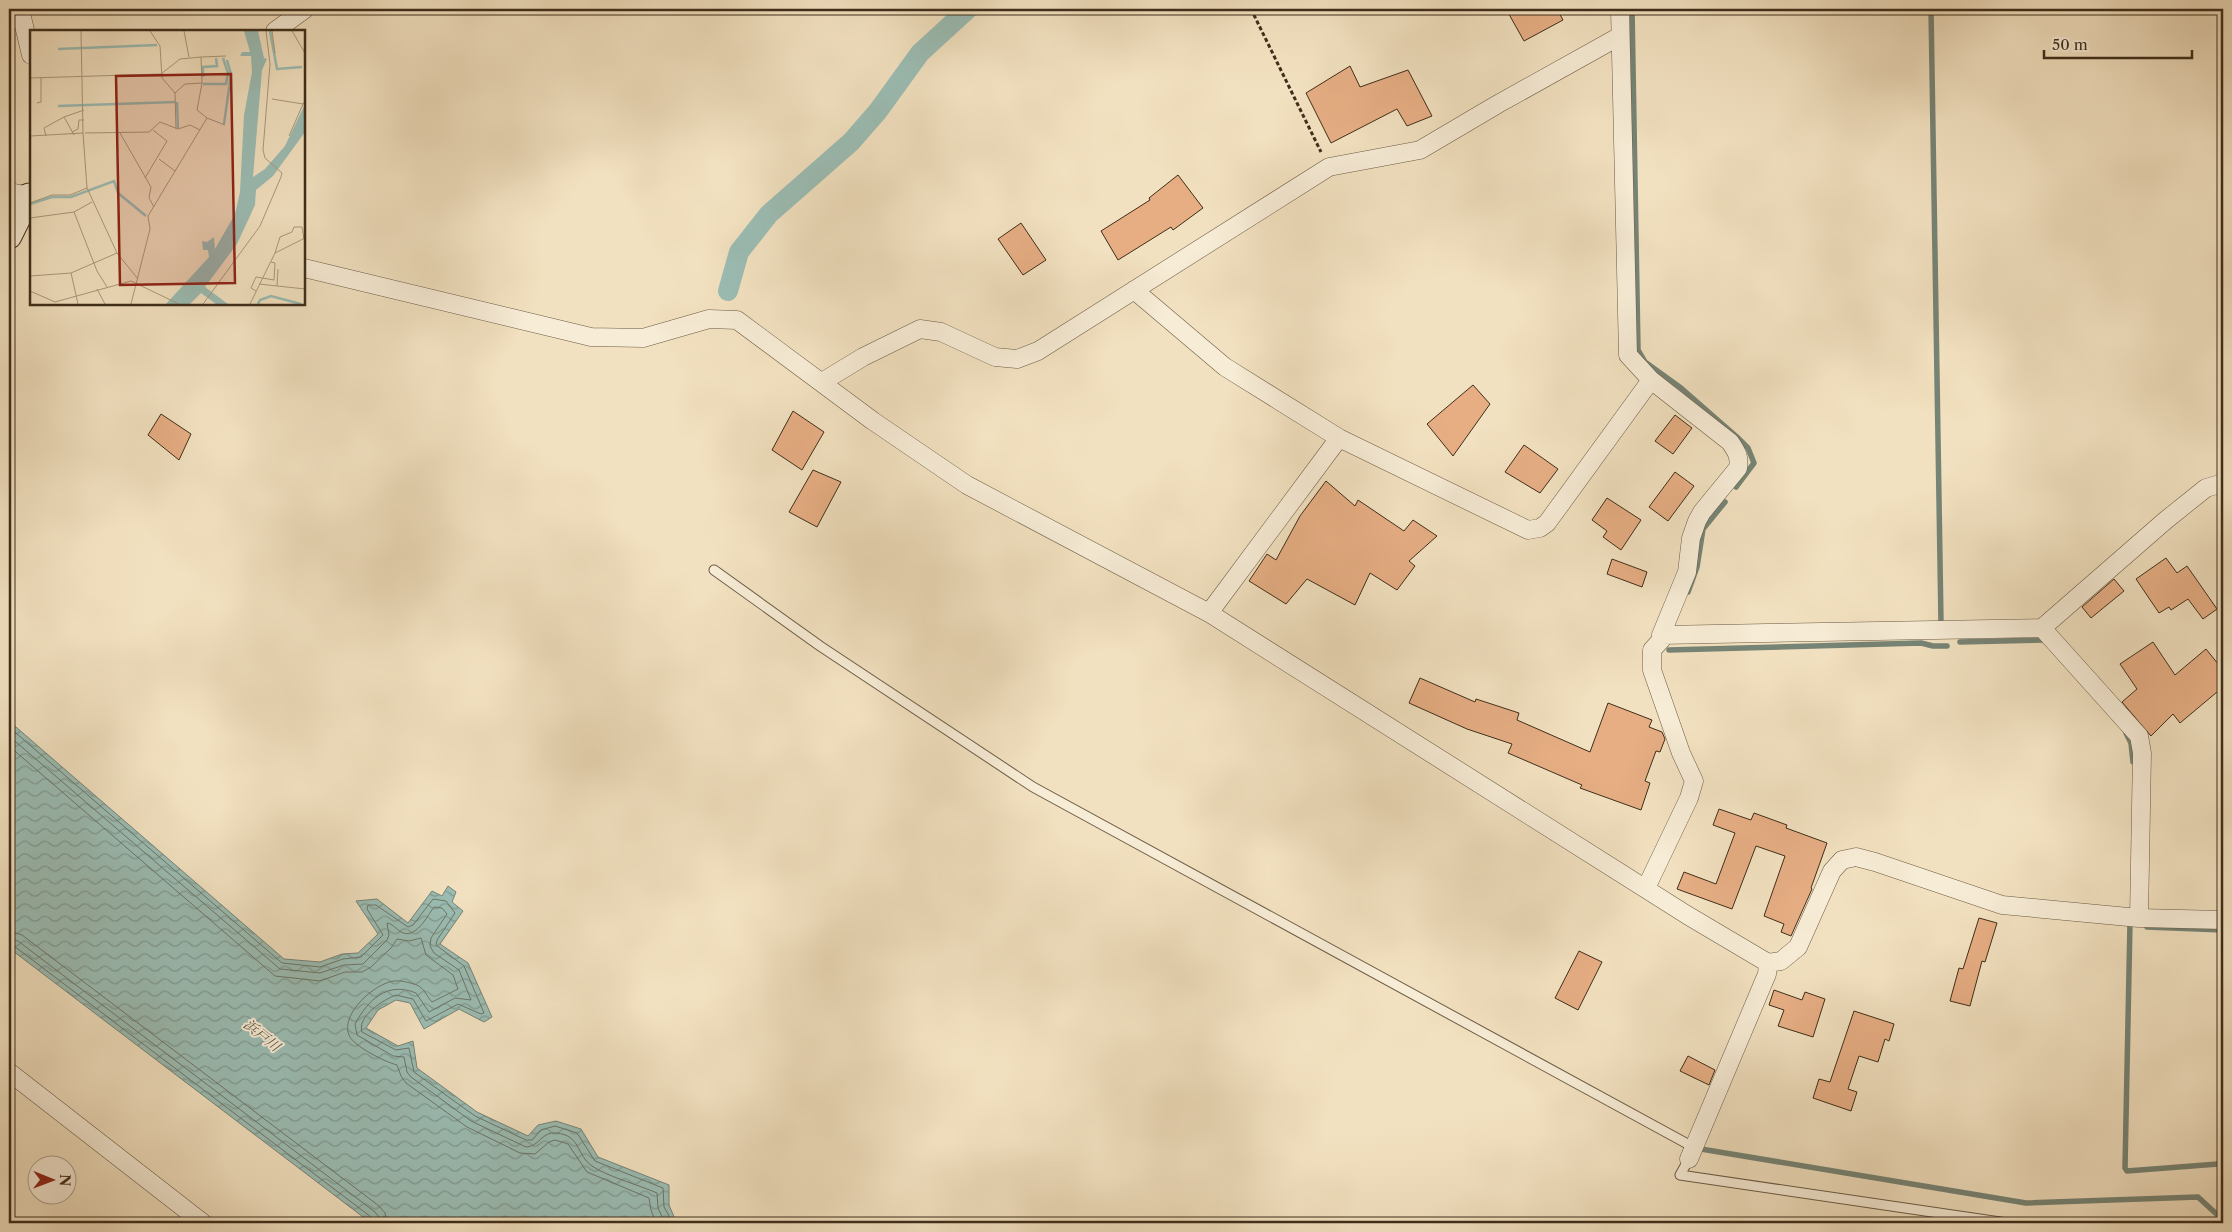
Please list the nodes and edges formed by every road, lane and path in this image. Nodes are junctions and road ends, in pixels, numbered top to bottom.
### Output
1 (20, 9) edge
2 (305, 9) edge
3 (1252, 9) edge
4 (1620, 9) edge
5 (276, 30) edge
6 (1620, 36) junction
7 (30, 51) edge
8 (1329, 167) junction
9 (25, 193) edge
10 (9, 236) edge
11 (305, 268) edge
12 (1134, 290) junction
13 (1652, 380) junction
14 (822, 382) junction
15 (1339, 438) junction
16 (2223, 483) edge
17 (714, 570) dead end
18 (1210, 613) junction
19 (2042, 628) junction
20 (1661, 635) junction
21 (1646, 888) junction
22 (2139, 918) junction
23 (2223, 920) edge
24 (1768, 963) junction
25 (9, 1072) edge
26 (1692, 1153) junction
27 (203, 1223) edge
28 (2007, 1223) edge

1 - 7 street
2 - 5 street
3 - 8 path
4 - 6 street
6 - 8 street
6 - 13 street
8 - 12 street
9 - 10 street
11 - 14 street
12 - 14 street
12 - 15 street
13 - 15 street
13 - 20 street
14 - 18 street
15 - 18 street
16 - 19 street
17 - 26 lane
18 - 21 street
19 - 20 street
19 - 22 street
20 - 21 street
21 - 24 street
22 - 23 street
22 - 24 street
24 - 26 street
25 - 27 street
26 - 28 lane

